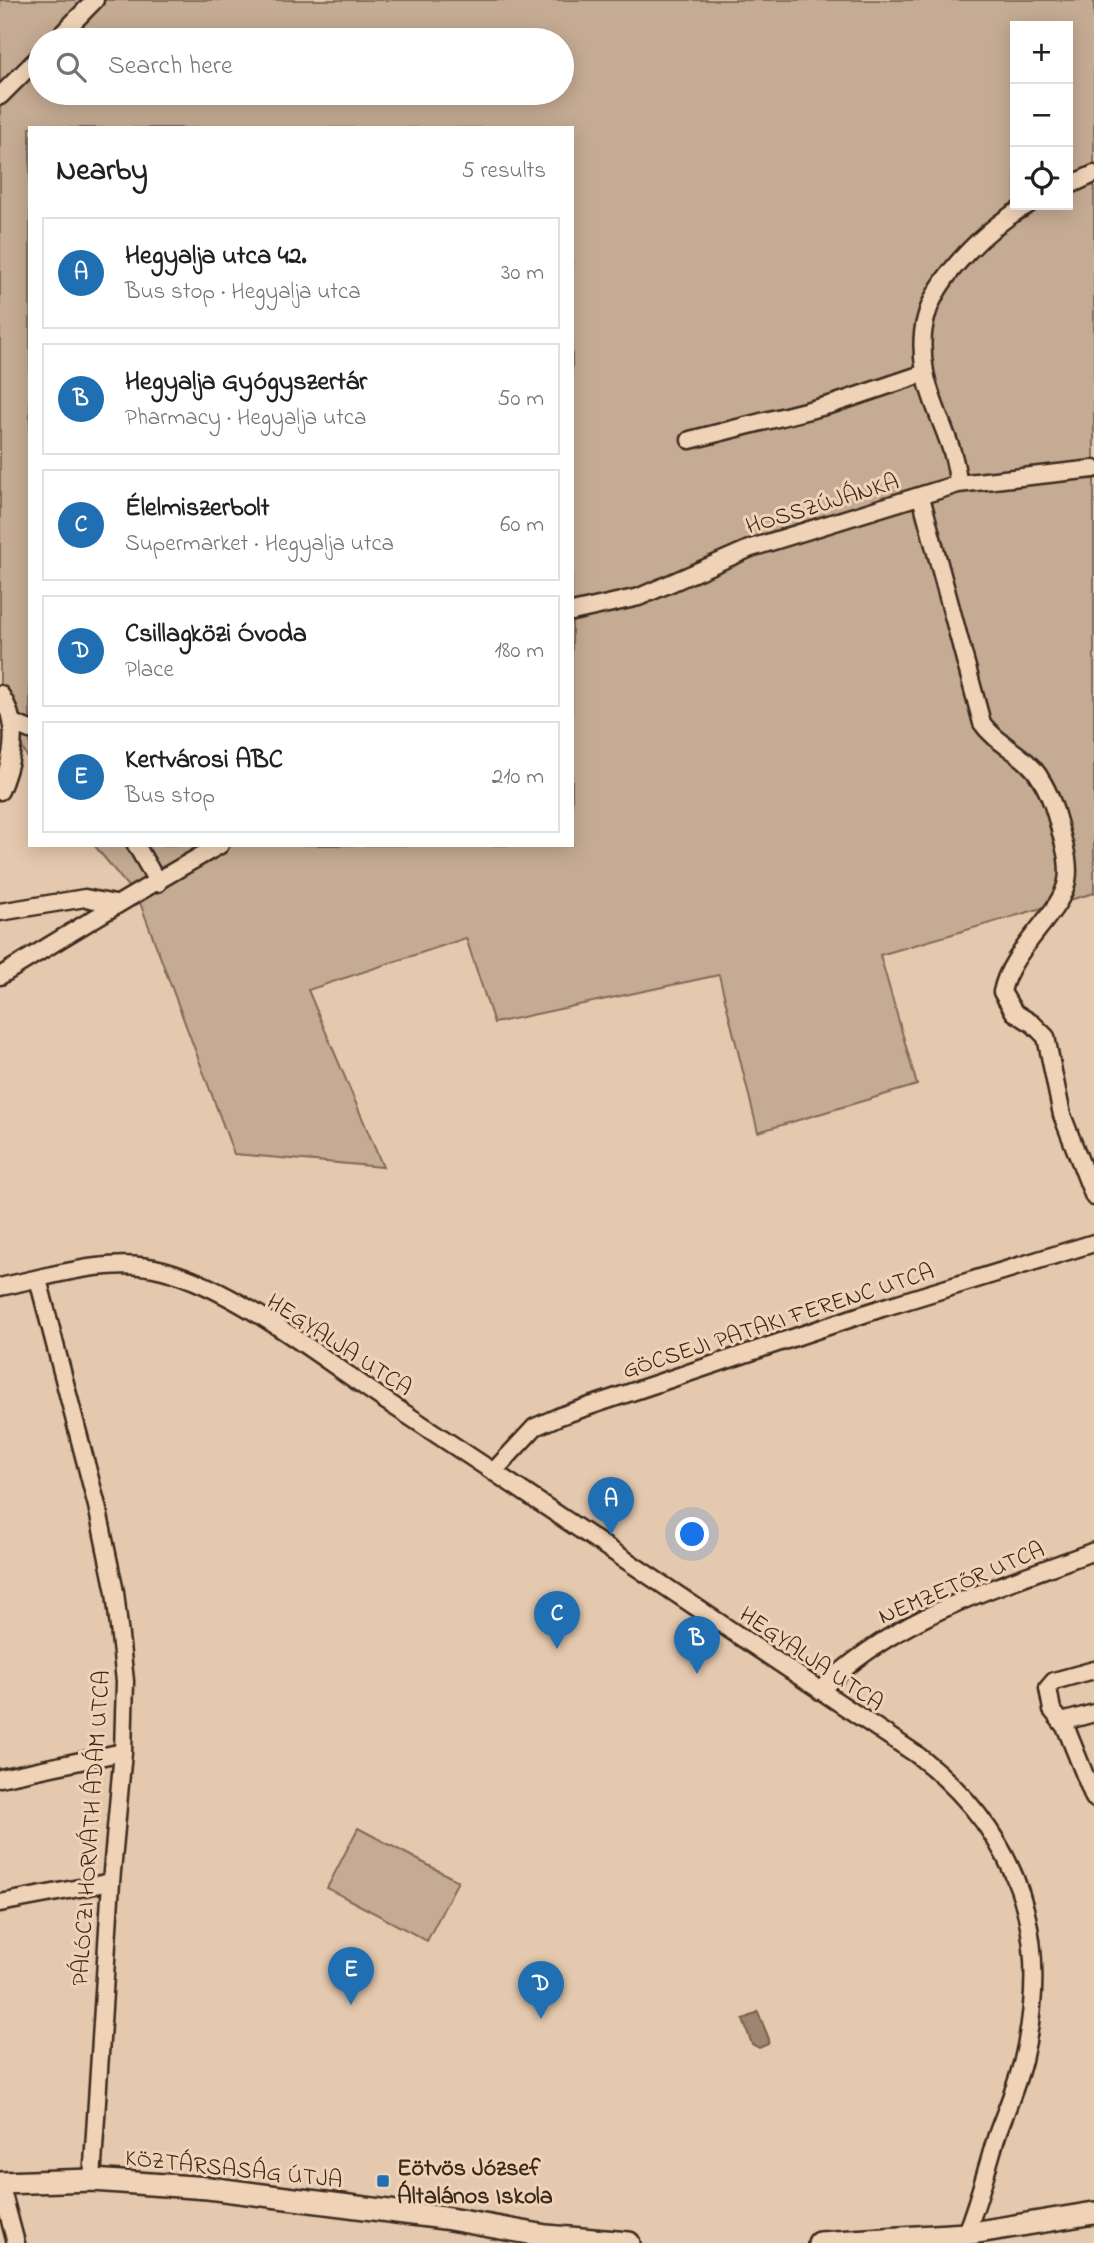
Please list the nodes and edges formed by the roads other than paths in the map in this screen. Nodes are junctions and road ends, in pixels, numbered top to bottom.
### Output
1 (96, 0) edge
2 (67, 28) edge
3 (28, 68) edge
4 (0, 96) edge
5 (1094, 174) edge
6 (1073, 184) edge
7 (1021, 210) edge
8 (925, 373) junction
9 (690, 440) dead end
10 (1094, 469) edge
11 (958, 484) junction
12 (921, 497) junction
13 (574, 612) edge
14 (0, 694) edge
15 (13, 723) junction
16 (28, 729) edge
17 (0, 791) edge
18 (137, 847) edge
19 (217, 847) edge
20 (158, 883) junction
21 (115, 904) junction
22 (0, 912) edge
23 (0, 976) edge
24 (1094, 1197) edge
25 (1094, 1243) edge
26 (38, 1279) junction
27 (0, 1287) edge
28 (494, 1471) junction
29 (1094, 1551) edge
30 (1094, 1670) edge
31 (820, 1691) junction
32 (1094, 1713) edge
33 (1062, 1722) junction
34 (123, 1752) junction
35 (0, 1778) edge
36 (1094, 1798) edge
37 (111, 1882) junction
38 (0, 1903) edge
39 (92, 2180) junction
40 (0, 2183) edge
41 (1094, 2213) edge
42 (963, 2238) edge
43 (16, 2243) edge
44 (629, 2243) edge
45 (819, 2243) edge

1 - 2 street
3 - 4 street
5 - 6 street
7 - 8 street
8 - 9 street
8 - 11 street
10 - 11 street, HOSSZÚJÁNKA
11 - 12 street, HOSSZÚJÁNKA
12 - 13 street, HOSSZÚJÁNKA
12 - 24 street
14 - 15 street
15 - 16 street
15 - 17 street
18 - 20 street
19 - 20 street
20 - 21 street
21 - 22 street
21 - 23 street
25 - 28 street, GÖCSEJI PATAKI FERENC UTCA
26 - 27 street, HEGYALJA UTCA
26 - 28 street, HEGYALJA UTCA
26 - 34 street, PÁLÓCZI HORVÁTH ÁDÁM UTCA
28 - 31 street, HEGYALJA UTCA
29 - 31 street, NEMZETŐR UTCA
30 - 33 street
31 - 42 street, HEGYALJA UTCA
32 - 33 street
33 - 36 street
34 - 35 street
34 - 37 street, PÁLÓCZI HORVÁTH ÁDÁM UTCA
37 - 38 street
37 - 39 street, PÁLÓCZI HORVÁTH ÁDÁM UTCA
39 - 40 street, KÖZTÁRSASÁG ÚTJA
39 - 44 street, KÖZTÁRSASÁG ÚTJA
40 - 43 street
41 - 42 street
42 - 45 street

